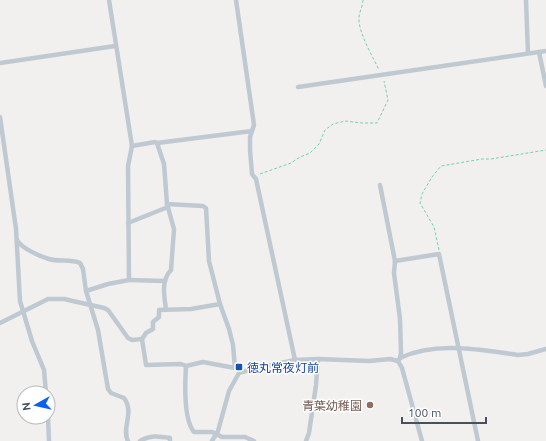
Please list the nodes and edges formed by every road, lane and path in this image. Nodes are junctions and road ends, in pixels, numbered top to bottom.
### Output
1 (109, 0) edge
2 (236, 0) edge
3 (364, 0) edge
4 (526, 0) edge
5 (116, 46) junction
6 (546, 51) edge
7 (539, 52) junction
8 (528, 53) junction
9 (0, 63) edge
10 (382, 75) junction
11 (546, 86) edge
12 (298, 87) dead end
13 (0, 117) edge
14 (1, 128) edge
15 (252, 131) junction
16 (157, 143) junction
17 (132, 146) junction
18 (546, 150) edge
19 (254, 176) junction
20 (380, 185) dead end
21 (168, 205) junction
22 (128, 223) junction
23 (16, 238) junction
24 (439, 254) junction
25 (395, 261) junction
26 (129, 280) junction
27 (165, 281) junction
28 (86, 291) junction
29 (220, 304) junction
30 (91, 306) junction
31 (166, 309) junction
32 (22, 312) junction
33 (0, 323) edge
34 (142, 339) junction
35 (459, 349) junction
36 (546, 349) edge
37 (318, 359) junction
38 (296, 360) junction
39 (399, 360) junction
40 (186, 366) junction
41 (235, 368) junction
42 (239, 373) junction
43 (45, 385) edge
44 (48, 425) edge
45 (216, 434) junction
46 (49, 441) edge
47 (128, 441) edge
48 (140, 441) edge
49 (170, 441) edge
50 (212, 441) edge
51 (254, 441) edge
52 (306, 441) edge
53 (422, 441) edge
54 (478, 441) edge

1 - 5 street
2 - 15 street
3 - 10 path
4 - 8 street
5 - 9 street
5 - 17 street
6 - 7 street
7 - 8 street
7 - 11 street
8 - 10 street
10 - 12 street
10 - 19 path
13 - 14 street
14 - 23 street
15 - 16 street
15 - 19 street
16 - 17 street
16 - 21 street
17 - 22 street
18 - 24 path
19 - 38 street
20 - 25 street
21 - 22 street
21 - 27 street
21 - 29 street
22 - 26 street
23 - 28 street
23 - 32 street
24 - 25 street
24 - 35 street
25 - 39 street
26 - 27 street
26 - 28 street
27 - 31 street
28 - 30 street
29 - 31 street
29 - 41 street
30 - 32 street
30 - 34 street
30 - 47 street
31 - 34 street
32 - 33 street
32 - 43 street
34 - 40 street
35 - 36 street
35 - 39 street
35 - 54 street
37 - 38 street
37 - 39 street
37 - 52 street
38 - 42 street
39 - 53 street
40 - 41 street
40 - 45 street
41 - 42 street
42 - 45 street
44 - 46 street
45 - 50 street
45 - 51 street
48 - 49 street

